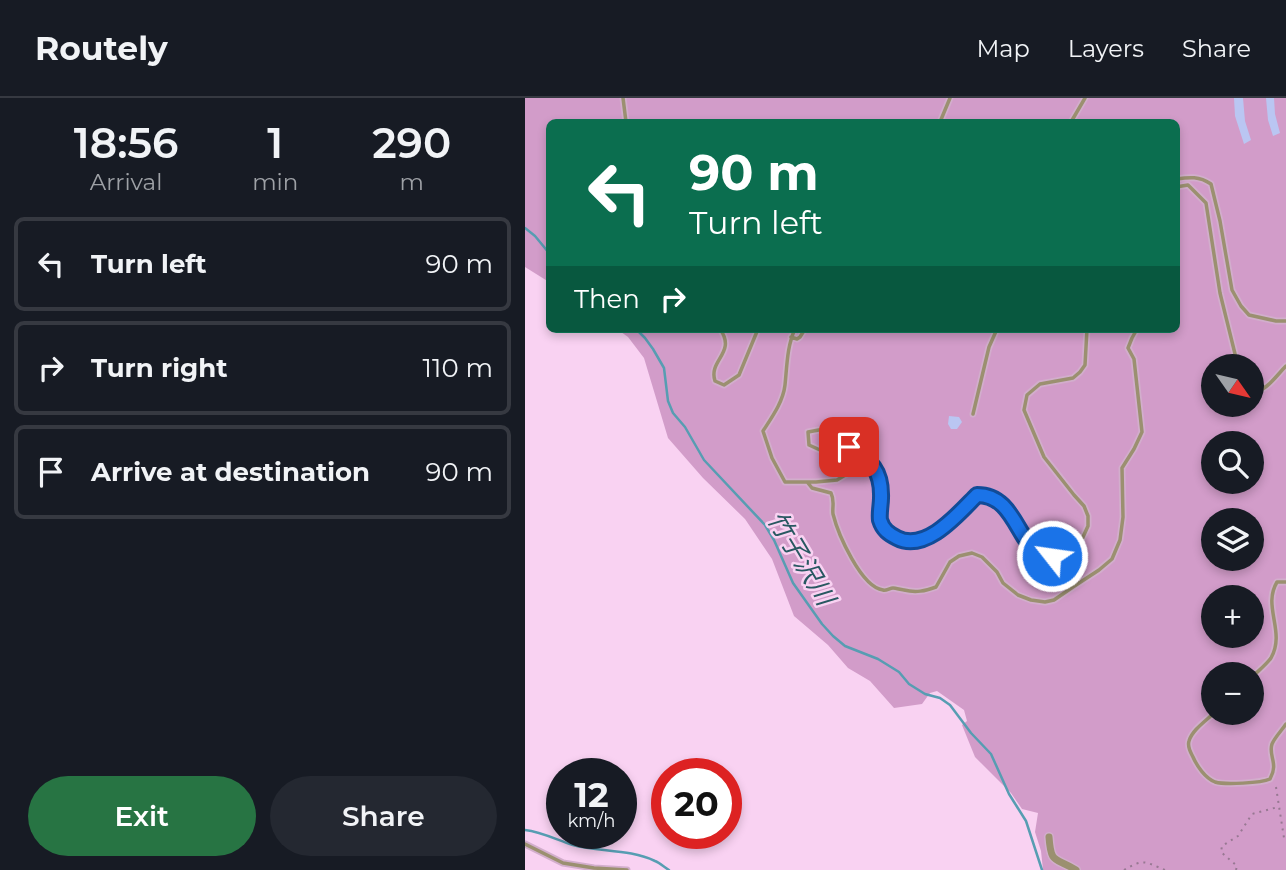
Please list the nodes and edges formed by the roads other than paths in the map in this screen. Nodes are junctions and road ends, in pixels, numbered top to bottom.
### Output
1 (623, 98) edge
2 (950, 98) edge
3 (1086, 98) edge
4 (625, 119) edge
5 (941, 119) edge
6 (1073, 119) edge
7 (1180, 179) edge
8 (1180, 186) edge
9 (1286, 321) edge
10 (722, 333) edge
11 (756, 333) edge
12 (793, 333) edge
13 (802, 333) edge
14 (995, 333) edge
15 (1087, 333) edge
16 (1135, 333) edge
17 (791, 337) junction
18 (1235, 354) edge
19 (1286, 366) edge
20 (1264, 389) edge
21 (973, 414) dead end
22 (808, 482) junction
23 (1286, 582) edge
24 (1264, 664) edge
25 (1286, 724) edge
26 (1201, 725) edge
27 (1049, 837) dead end
28 (525, 844) edge
29 (627, 870) edge
30 (1076, 870) edge

1 - 4 lane
2 - 5 lane
3 - 6 lane
7 - 9 lane
8 - 18 lane
10 - 11 lane
12 - 17 lane
13 - 17 lane
14 - 21 lane
15 - 22 lane
16 - 22 lane
17 - 22 lane
19 - 20 lane
23 - 24 lane
25 - 26 lane
27 - 30 street
28 - 29 lane

